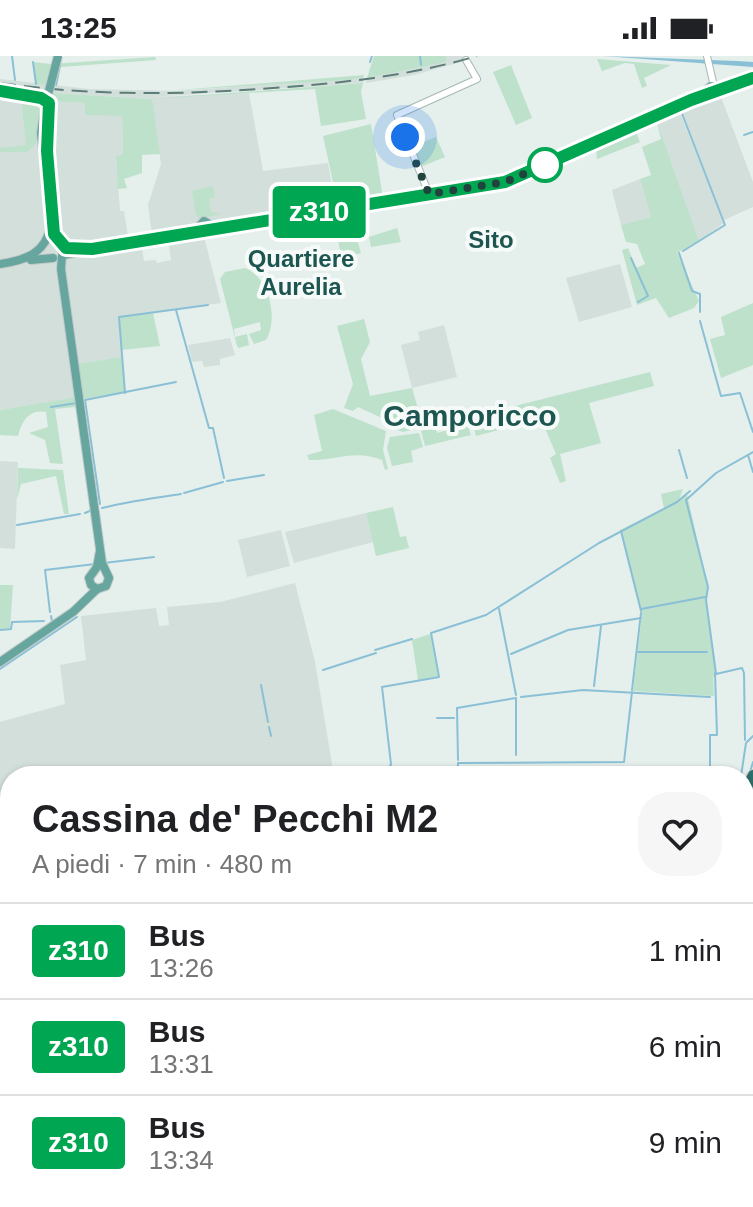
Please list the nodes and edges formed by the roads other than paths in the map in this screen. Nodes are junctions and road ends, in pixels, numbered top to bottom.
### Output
1 (58, 56) edge
2 (465, 58) edge
3 (708, 60) edge
4 (753, 78) edge
5 (712, 87) junction
6 (429, 194) junction
7 (55, 250) junction
8 (10, 262) junction
9 (0, 264) edge
10 (100, 570) junction
11 (93, 586) junction
12 (0, 662) edge

1 - 7 main road, bridge
2 - 6 street
3 - 5 street
4 - 5 main road
5 - 6 main road
6 - 7 main road
7 - 8 main road
7 - 8 main road
7 - 10 main road
8 - 9 main road
10 - 11 main road
10 - 11 main road
11 - 12 main road

